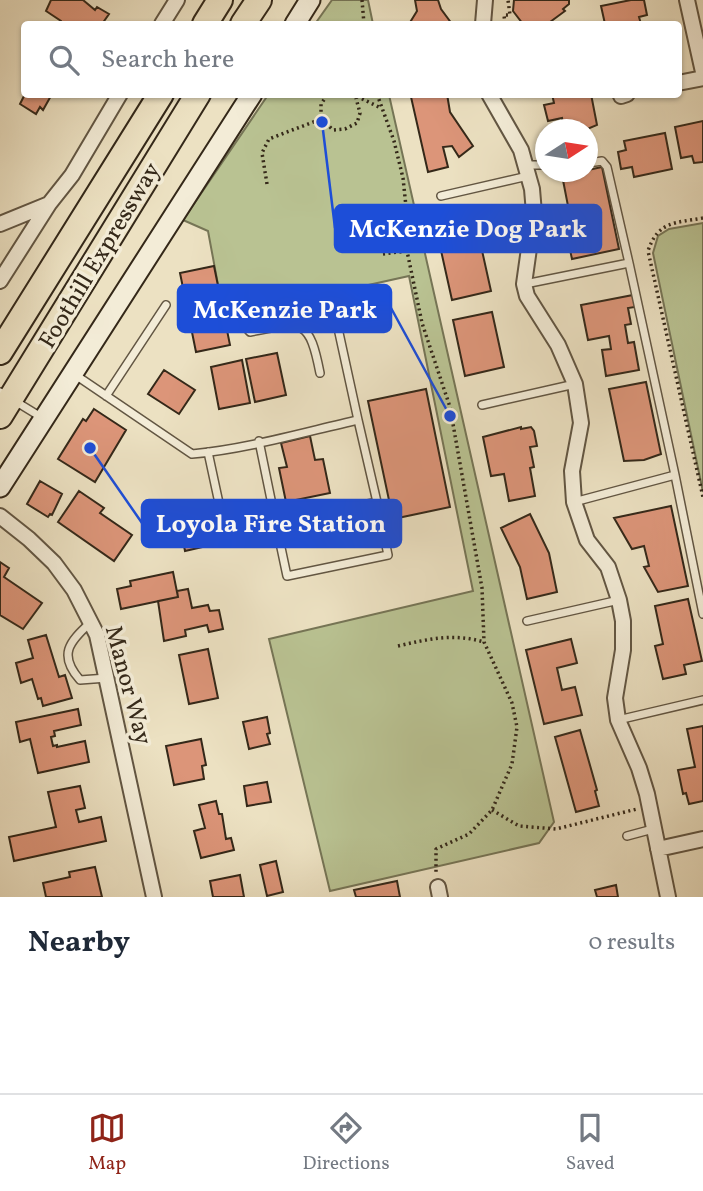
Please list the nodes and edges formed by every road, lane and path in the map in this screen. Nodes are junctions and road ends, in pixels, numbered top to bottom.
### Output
1 (177, 0) edge
2 (220, 0) edge
3 (258, 0) edge
4 (310, 0) edge
5 (362, 0) edge
6 (485, 0) edge
7 (508, 0) edge
8 (687, 0) edge
9 (164, 21) edge
10 (207, 21) edge
11 (245, 21) edge
12 (297, 21) edge
13 (364, 21) edge
14 (483, 21) edge
15 (505, 21) edge
16 (703, 72) edge
17 (703, 78) edge
18 (682, 82) edge
19 (118, 98) edge
20 (159, 98) edge
21 (195, 98) edge
22 (249, 98) edge
23 (325, 98) edge
24 (355, 98) edge
25 (358, 98) edge
26 (378, 98) edge
27 (491, 98) edge
28 (381, 108) junction
29 (321, 119) junction
30 (598, 162) edge
31 (535, 168) edge
32 (527, 170) junction
33 (267, 184) dead end
34 (441, 196) dead end
35 (48, 204) junction
36 (703, 218) edge
37 (0, 224) edge
38 (407, 251) junction
39 (383, 254) dead end
40 (629, 263) junction
41 (0, 281) edge
42 (524, 284) junction
43 (232, 289) dead end
44 (166, 305) dead end
45 (336, 319) dead end
46 (0, 352) edge
47 (320, 373) dead end
48 (73, 374) junction
49 (575, 384) junction
50 (106, 396) junction
51 (4, 402) edge
52 (482, 405) dead end
53 (43, 419) junction
54 (358, 420) junction
55 (259, 442) junction
56 (208, 452) junction
57 (675, 475) junction
58 (0, 487) edge
59 (703, 498) edge
60 (377, 502) junction
61 (574, 502) junction
62 (273, 506) junction
63 (0, 516) edge
64 (276, 524) junction
65 (620, 600) junction
66 (703, 614) edge
67 (527, 621) dead end
68 (90, 623) junction
69 (484, 642) junction
70 (398, 646) dead end
71 (107, 678) junction
72 (703, 700) edge
73 (618, 720) junction
74 (649, 806) junction
75 (492, 810) junction
76 (653, 829) junction
77 (627, 836) dead end
78 (703, 839) edge
79 (658, 849) junction
80 (439, 892) edge
81 (154, 897) edge
82 (668, 897) edge

1 - 9 street
2 - 10 highway
3 - 11 highway
4 - 12 street
5 - 13 path
6 - 14 street
7 - 15 path
8 - 16 street
17 - 18 street
19 - 35 street
20 - 46 highway, Foothill Expressway
21 - 51 highway, Foothill Expressway
22 - 48 street
23 - 29 path
24 - 29 path
25 - 28 path
26 - 28 path
27 - 32 street
28 - 38 path
29 - 33 path
30 - 40 lane
31 - 32 lane
32 - 34 lane
32 - 42 street
35 - 37 street
35 - 41 street
36 - 59 path
38 - 39 path
38 - 69 path
40 - 42 lane
40 - 57 lane
42 - 49 street
43 - 47 lane
44 - 50 lane
45 - 54 lane
48 - 50 lane
48 - 53 street
49 - 52 lane
49 - 61 street
50 - 56 lane
51 - 53 lane
53 - 58 street
54 - 55 lane
54 - 60 lane
55 - 56 lane
55 - 62 lane
56 - 62 lane
57 - 61 lane
57 - 66 lane
60 - 64 lane
60 - 64 lane
61 - 65 street
62 - 64 lane
63 - 68 street, Manor Way
65 - 67 lane
65 - 73 street
68 - 71 street, Manor Way
68 - 71 lane
69 - 70 path
69 - 75 path
71 - 81 street, Manor Way
72 - 73 lane
73 - 74 street
74 - 75 path
74 - 76 street
75 - 80 path
76 - 77 lane
76 - 79 street
78 - 79 street
79 - 82 street

